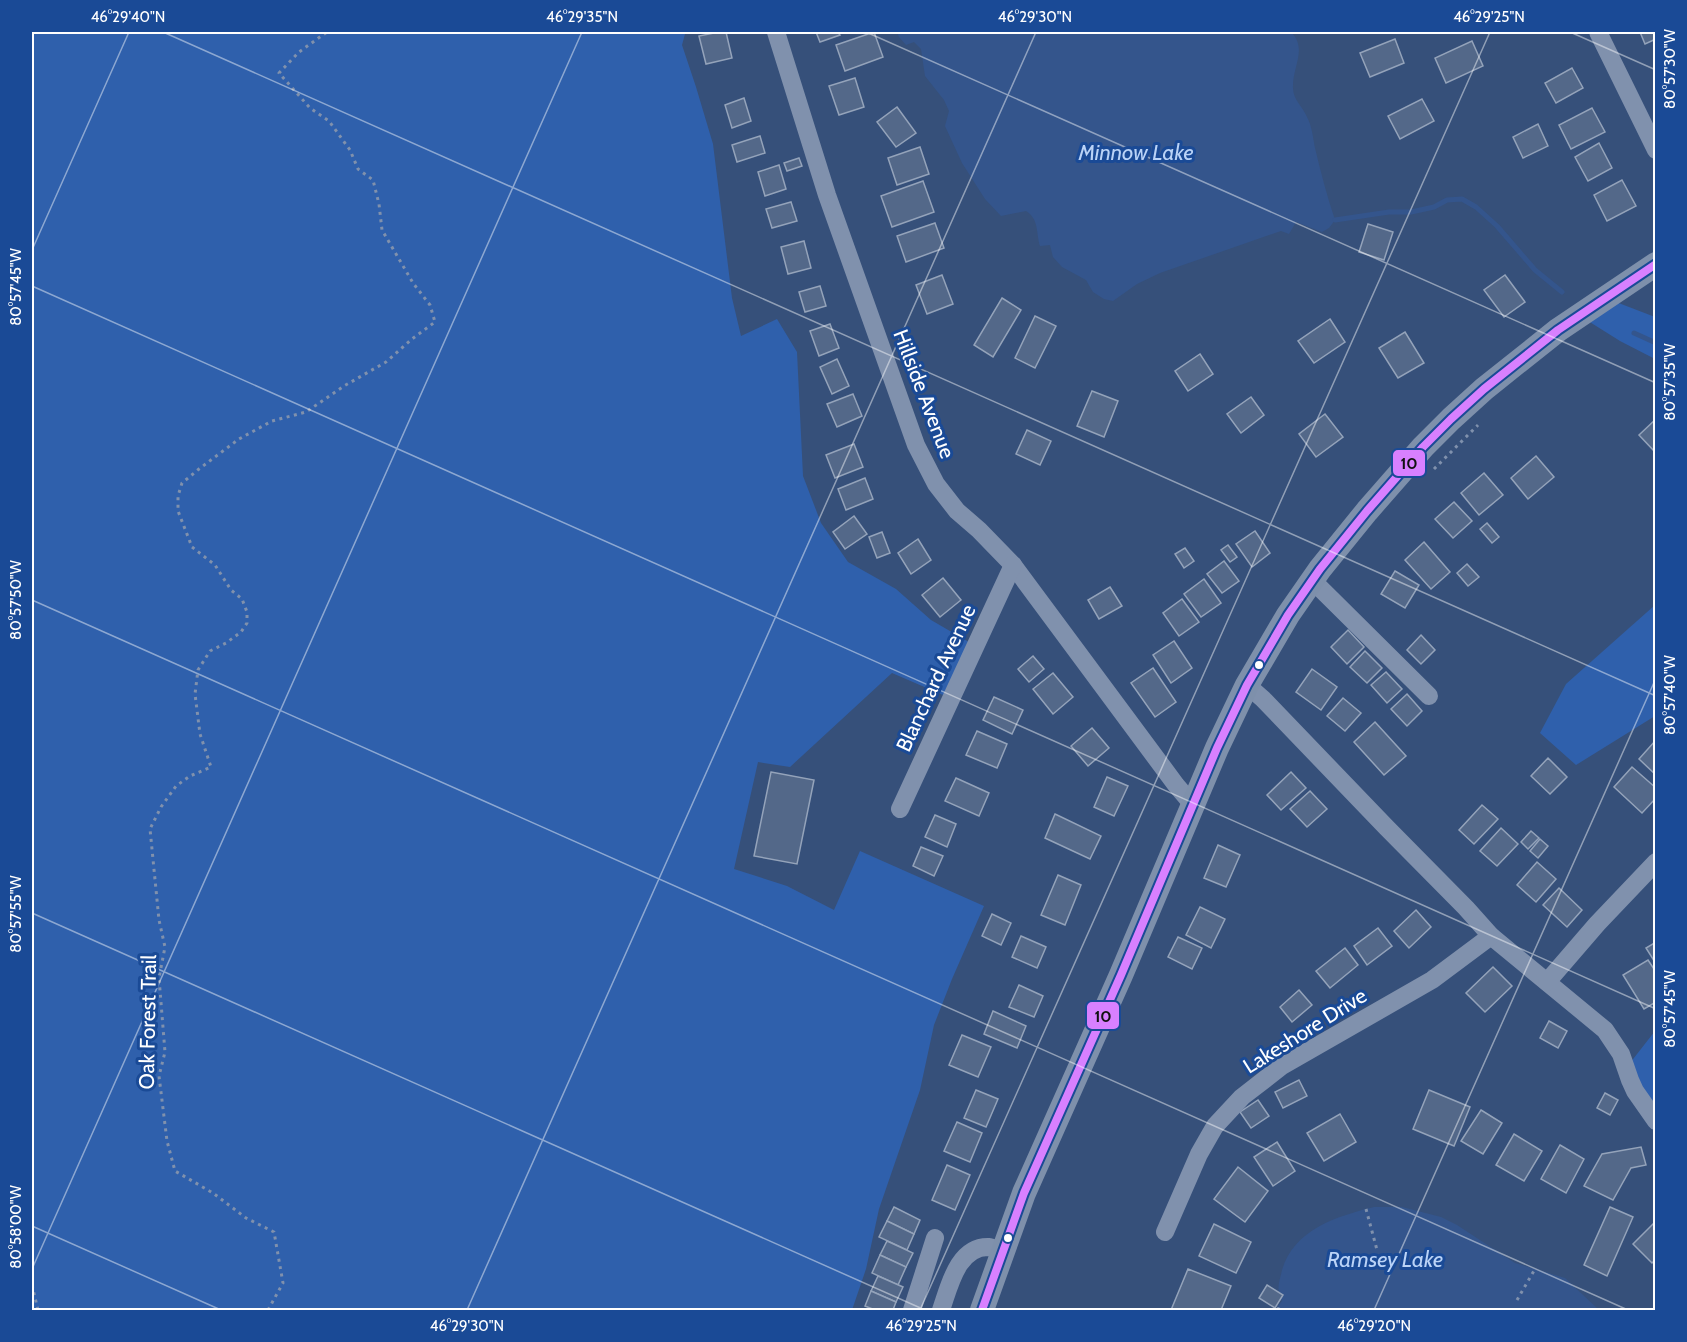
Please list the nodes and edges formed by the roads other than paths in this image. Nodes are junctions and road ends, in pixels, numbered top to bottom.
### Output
1 (776, 32) edge
2 (1598, 32) edge
3 (1656, 150) edge
4 (1656, 264) edge
5 (1013, 565) junction
6 (1312, 580) junction
7 (1247, 685) junction
8 (1429, 696) dead end
9 (1193, 805) junction
10 (900, 809) dead end
11 (1656, 862) edge
12 (1491, 936) junction
13 (1547, 982) junction
14 (1656, 1121) edge
15 (1165, 1232) dead end
16 (935, 1238) dead end
17 (1002, 1251) junction
18 (912, 1311) edge
19 (941, 1311) edge
20 (982, 1311) edge

1 - 5 street, Hillside Avenue
2 - 3 street
4 - 6 main road
5 - 9 street, Hillside Avenue
5 - 10 street, Blanchard Avenue
6 - 7 main road
6 - 8 street
7 - 9 main road
7 - 12 street
9 - 17 main road
11 - 13 street
12 - 13 street
12 - 15 street, Lakeshore Drive
13 - 14 street
16 - 18 street
17 - 19 street
17 - 20 main road

